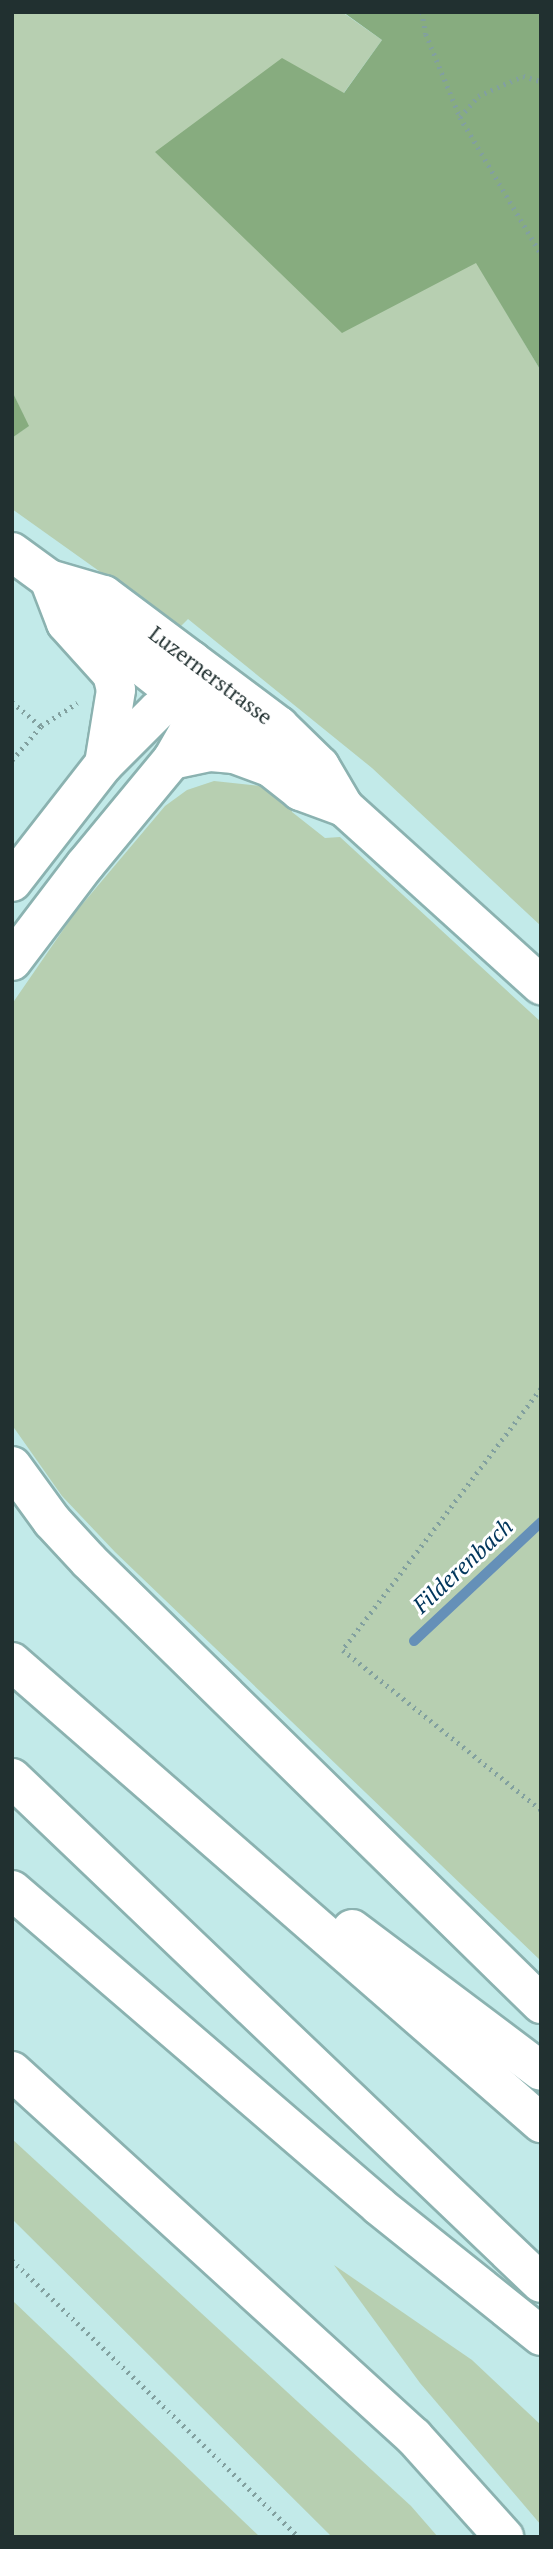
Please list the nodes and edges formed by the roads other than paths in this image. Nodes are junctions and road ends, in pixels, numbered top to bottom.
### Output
1 (12, 552) edge
2 (49, 579) junction
3 (194, 691) junction
4 (173, 760) junction
5 (104, 764) junction
6 (275, 769) junction
7 (344, 807) junction
8 (67, 810) junction
9 (12, 851) edge
10 (12, 882) edge
11 (12, 961) edge
12 (541, 985) edge
13 (12, 1466) edge
14 (12, 1661) edge
15 (111, 1750) junction
16 (12, 1778) edge
17 (12, 1890) edge
18 (541, 2004) edge
19 (12, 2071) edge
20 (541, 2071) edge
21 (541, 2123) edge
22 (541, 2283) edge
23 (541, 2336) edge
24 (505, 2537) edge

1 - 2 main road, Luzernerstrasse
2 - 3 main road, Luzernerstrasse
2 - 5 main road
3 - 4 main road
3 - 5 main road
3 - 6 main road, Luzernerstrasse
3 - 7 main road, Luzernerstrasse
4 - 6 main road
4 - 11 main road
5 - 8 main road
6 - 7 main road, Luzernerstrasse
7 - 12 main road, Luzernerstrasse
8 - 9 main road
8 - 10 main road
13 - 18 main road
14 - 15 main road
15 - 20 main road
15 - 21 main road
16 - 22 main road
17 - 23 main road
19 - 24 main road

